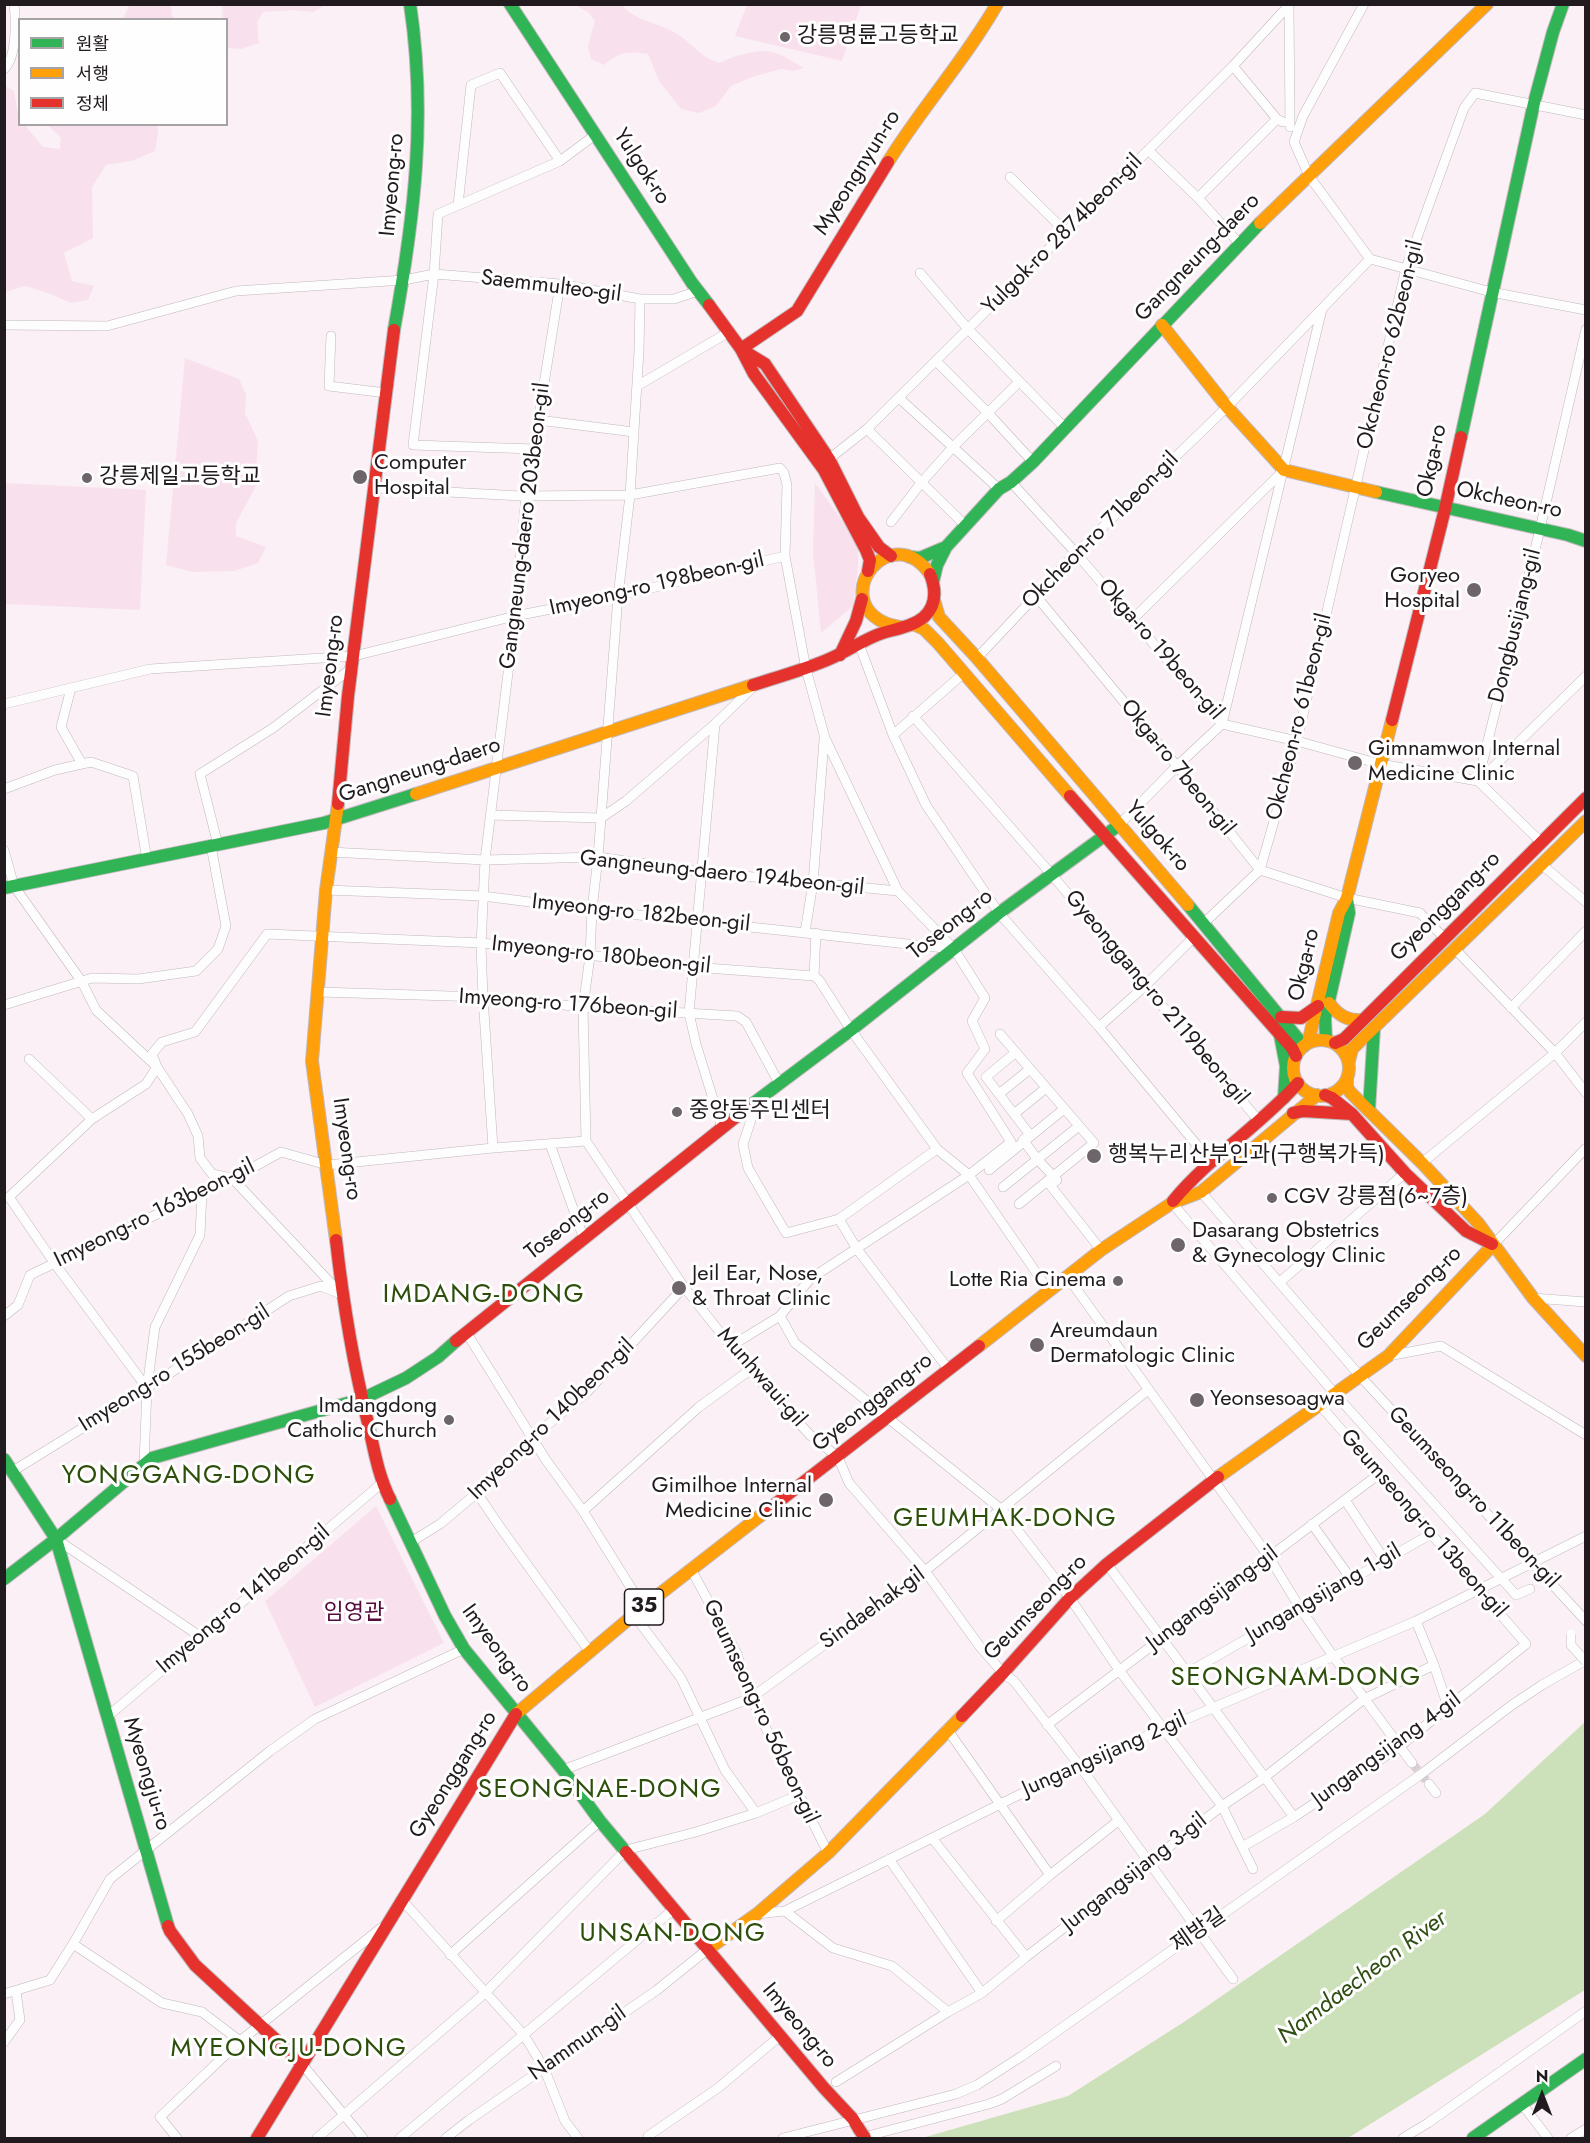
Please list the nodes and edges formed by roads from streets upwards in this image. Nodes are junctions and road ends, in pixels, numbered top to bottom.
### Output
1 (14, 4) edge
2 (410, 4) edge
3 (510, 4) edge
4 (997, 4) edge
5 (1364, 4) edge
6 (1487, 4) edge
7 (1289, 5) edge
8 (1555, 5) edge
9 (1233, 66) junction
10 (4, 69) edge
11 (1534, 103) junction
12 (1586, 115) edge
13 (1277, 119) junction
14 (1290, 127) junction
15 (595, 135) junction
16 (1294, 142) junction
17 (1148, 150) junction
18 (560, 161) junction
19 (1309, 176) junction
20 (1010, 177) dead end
21 (1198, 198) junction
22 (458, 206) junction
23 (1066, 232) junction
24 (1239, 243) junction
25 (1370, 259) junction
26 (1406, 267) junction
27 (920, 273) dead end
28 (434, 274) junction
29 (404, 280) junction
30 (560, 284) junction
31 (698, 291) junction
32 (1491, 292) junction
33 (640, 299) junction
34 (1322, 309) junction
35 (1586, 310) edge
36 (4, 325) edge
37 (1162, 325) junction
38 (968, 329) junction
39 (1586, 329) edge
40 (729, 332) junction
41 (331, 336) dead end
42 (741, 349) junction
43 (936, 361) junction
44 (1019, 382) junction
45 (637, 386) junction
46 (386, 393) junction
47 (899, 398) junction
48 (1227, 407) junction
49 (988, 413) junction
50 (538, 420) junction
51 (1065, 428) junction
52 (867, 429) junction
53 (634, 432) junction
54 (953, 447) junction
55 (534, 450) junction
56 (830, 459) junction
57 (1033, 462) junction
58 (1284, 470) junction
59 (1011, 482) junction
60 (921, 483) junction
61 (1356, 487) junction
62 (375, 488) junction
63 (999, 489) junction
64 (630, 495) junction
65 (526, 496) junction
66 (1445, 509) junction
67 (891, 522) dead end
68 (966, 526) junction
69 (1540, 529) junction
70 (1586, 541) edge
71 (946, 547) junction
72 (1077, 553) junction
73 (785, 556) junction
74 (891, 556) junction
75 (909, 556) junction
76 (868, 571) junction
77 (933, 582) junction
78 (862, 593) junction
79 (618, 596) junction
80 (1036, 596) junction
81 (934, 600) junction
82 (515, 616) junction
83 (1133, 619) junction
84 (907, 626) junction
85 (859, 644) junction
86 (839, 656) junction
87 (976, 657) junction
88 (354, 661) junction
89 (806, 669) junction
90 (964, 673) junction
91 (1586, 676) edge
92 (756, 684) junction
93 (71, 688) junction
94 (4, 704) edge
95 (913, 716) junction
96 (715, 724) junction
97 (1222, 724) junction
98 (607, 735) junction
99 (893, 735) junction
100 (825, 738) junction
101 (1297, 741) junction
102 (82, 764) junction
103 (1380, 764) junction
104 (1177, 766) junction
105 (495, 768) junction
106 (1478, 781) junction
107 (4, 789) edge
108 (1586, 798) edge
109 (490, 815) junction
110 (601, 818) junction
111 (336, 820) junction
112 (1586, 821) edge
113 (1119, 825) junction
114 (1105, 836) junction
115 (1541, 842) junction
116 (214, 846) junction
117 (4, 850) edge
118 (330, 852) junction
119 (598, 857) junction
120 (147, 860) junction
121 (485, 860) junction
122 (1541, 864) junction
123 (1260, 870) junction
124 (702, 872) junction
125 (1052, 875) junction
126 (813, 883) junction
127 (9, 887) edge
128 (326, 890) junction
129 (898, 891) junction
130 (483, 896) junction
131 (1347, 898) junction
132 (1586, 902) edge
133 (592, 910) junction
134 (999, 914) junction
135 (698, 920) junction
136 (1204, 923) junction
137 (1586, 931) edge
138 (805, 932) junction
139 (816, 933) junction
140 (323, 936) junction
141 (1193, 938) junction
142 (1445, 939) junction
143 (482, 943) junction
144 (954, 949) junction
145 (1455, 949) junction
146 (590, 956) junction
147 (693, 967) junction
148 (814, 976) junction
149 (82, 982) junction
150 (1146, 986) junction
151 (319, 992) junction
152 (483, 997) junction
153 (4, 1005) edge
154 (1323, 1005) junction
155 (583, 1007) junction
156 (1511, 1008) junction
157 (689, 1013) junction
158 (1281, 1017) junction
159 (1363, 1020) junction
160 (1586, 1022) edge
161 (1099, 1027) junction
162 (1374, 1028) junction
163 (851, 1030) junction
164 (1000, 1034) dead end
165 (1280, 1035) junction
166 (1330, 1042) junction
167 (1306, 1044) junction
168 (1016, 1052) junction
169 (1555, 1053) junction
170 (1296, 1056) junction
171 (29, 1059) dead end
172 (1348, 1061) junction
173 (157, 1067) junction
174 (1030, 1069) junction
175 (1347, 1079) junction
176 (779, 1083) junction
177 (1298, 1083) junction
178 (1046, 1088) junction
179 (1586, 1093) edge
180 (999, 1094) junction
181 (1321, 1095) junction
182 (1283, 1100) junction
183 (757, 1102) junction
184 (1064, 1109) junction
185 (1369, 1110) junction
186 (1293, 1113) junction
187 (1014, 1114) junction
188 (1352, 1114) junction
189 (92, 1119) junction
190 (1259, 1121) junction
191 (1079, 1126) junction
192 (722, 1128) junction
193 (586, 1141) junction
194 (1024, 1141) junction
195 (550, 1144) junction
196 (493, 1148) junction
197 (1586, 1148) edge
198 (937, 1149) junction
199 (1038, 1160) junction
200 (1211, 1162) junction
201 (1422, 1163) junction
202 (327, 1165) junction
203 (989, 1170) dead end
204 (1406, 1173) junction
205 (969, 1175) junction
206 (1053, 1176) junction
207 (232, 1178) junction
208 (1003, 1187) dead end
209 (1201, 1192) junction
210 (202, 1193) junction
211 (1172, 1203) junction
212 (1019, 1204) dead end
213 (627, 1205) junction
214 (839, 1219) junction
215 (584, 1239) junction
216 (1493, 1245) junction
217 (857, 1249) junction
218 (1101, 1250) junction
219 (55, 1264) junction
220 (1066, 1276) junction
221 (1280, 1282) junction
222 (684, 1287) junction
223 (1049, 1291) junction
224 (342, 1294) junction
225 (1533, 1298) junction
226 (1586, 1302) edge
227 (4, 1316) edge
228 (780, 1316) junction
229 (466, 1332) junction
230 (731, 1346) junction
231 (1388, 1356) junction
232 (1586, 1356) edge
233 (750, 1370) junction
234 (949, 1370) junction
235 (1360, 1376) junction
236 (147, 1388) junction
237 (1148, 1390) junction
238 (1335, 1394) junction
239 (362, 1399) junction
240 (1320, 1405) junction
241 (888, 1418) junction
242 (1586, 1435) edge
243 (532, 1438) junction
244 (838, 1457) junction
245 (4, 1459) edge
246 (144, 1464) junction
247 (13, 1471) junction
248 (1379, 1474) junction
249 (1213, 1481) junction
250 (382, 1483) junction
251 (477, 1493) junction
252 (1345, 1500) junction
253 (1002, 1510) junction
254 (583, 1511) junction
255 (1312, 1524) junction
256 (1431, 1534) junction
257 (1586, 1536) edge
258 (56, 1539) junction
259 (411, 1542) junction
260 (1269, 1557) junction
261 (1384, 1559) junction
262 (1532, 1562) junction
263 (1107, 1564) junction
264 (692, 1571) junction
265 (924, 1571) junction
266 (1501, 1578) junction
267 (4, 1579) edge
268 (1351, 1579) junction
269 (1479, 1589) junction
270 (1530, 1589) dead end
271 (1070, 1598) junction
272 (1300, 1608) junction
273 (639, 1611) junction
274 (1416, 1621) junction
275 (1586, 1621) edge
276 (1571, 1634) dead end
277 (201, 1637) junction
278 (1160, 1638) junction
279 (1526, 1644) joint
280 (464, 1649) junction
281 (590, 1652) junction
282 (1333, 1656) junction
283 (1586, 1661) edge
284 (1434, 1665) junction
285 (1119, 1670) junction
286 (1003, 1673) junction
287 (1187, 1673) junction
288 (751, 1698) junction
289 (1364, 1699) junction
290 (1212, 1707) junction
291 (1448, 1707) junction
292 (516, 1714) junction
293 (107, 1718) junction
294 (699, 1718) junction
295 (1047, 1725) junction
296 (947, 1729) junction
297 (1163, 1729) junction
298 (1399, 1747) junction
299 (1412, 1762) tunnel mouth
300 (1079, 1765) junction
301 (563, 1770) junction
302 (1265, 1777) junction
303 (1429, 1784) tunnel mouth
304 (1436, 1793) dead end
305 (800, 1795) junction
306 (1000, 1804) junction
307 (1222, 1806) junction
308 (756, 1813) junction
309 (1294, 1817) junction
310 (600, 1821) junction
311 (1118, 1821) junction
312 (932, 1838) junction
313 (1242, 1847) junction
314 (146, 1850) junction
315 (626, 1850) junction
316 (828, 1853) junction
317 (889, 1859) junction
318 (1148, 1863) junction
319 (1253, 1869) dead end
320 (1050, 1875) junction
321 (402, 1900) junction
322 (674, 1909) junction
323 (785, 1911) junction
324 (757, 1914) junction
325 (996, 1921) junction
326 (387, 1924) junction
327 (1197, 1932) junction
328 (73, 1944) junction
329 (708, 1949) junction
330 (450, 1955) junction
331 (1026, 1957) junction
332 (1233, 1979) dead end
333 (16, 1991) junction
334 (4, 1994) edge
335 (485, 1994) junction
336 (982, 1994) junction
337 (1586, 2011) edge
338 (948, 2012) junction
339 (260, 2025) junction
340 (524, 2035) junction
341 (780, 2036) junction
342 (240, 2041) junction
343 (4, 2042) edge
344 (1586, 2059) edge
345 (302, 2064) junction
346 (1056, 2066) dead end
347 (544, 2068) junction
348 (836, 2082) dead end
349 (1522, 2104) junction
350 (343, 2116) junction
351 (1586, 2129) edge
352 (859, 2131) edge
353 (648, 2136) dead end
354 (1474, 2138) edge
355 (177, 2139) edge
356 (257, 2139) edge
357 (316, 2139) edge
358 (363, 2139) edge
359 (400, 2139) edge
360 (446, 2139) edge
361 (578, 2139) edge
362 (783, 2139) edge
363 (1403, 2139) edge
364 (1548, 2139) edge
365 (1571, 2139) edge

1 - 10 street
2 - 29 street, Imyeong-ro
3 - 15 street, Yulgok-ro
4 - 42 street, Myeongnyun-ro
5 - 16 street
6 - 19 street, Gangneung-daero
7 - 9 street, Yulgok-ro 2874beon-gil
7 - 14 street
8 - 11 street, Okga-ro
9 - 13 street
9 - 17 street, Yulgok-ro 2874beon-gil
11 - 12 street
11 - 26 street, Okcheon-ro 62beon-gil
11 - 32 street, Okga-ro
13 - 14 street
13 - 21 street
14 - 16 street
15 - 18 street
15 - 31 street, Yulgok-ro
16 - 19 street
17 - 21 street
17 - 23 street, Yulgok-ro 2874beon-gil
18 - 22 street
18 - 22 street
19 - 24 street, Gangneung-daero
19 - 25 street
20 - 23 street
21 - 24 street
22 - 28 street
23 - 38 street, Yulgok-ro 2874beon-gil
24 - 37 street, Gangneung-daero
25 - 26 street
25 - 34 street
26 - 32 street
26 - 61 street, Okcheon-ro 62beon-gil
27 - 38 street
28 - 29 street, Saemmulteo-gil
28 - 30 street, Saemmulteo-gil
28 - 55 street
29 - 36 street, Saemmulteo-gil
29 - 46 street, Imyeong-ro
30 - 33 street, Saemmulteo-gil
30 - 50 street, Gangneung-daero 203beon-gil
31 - 33 street, Saemmulteo-gil
31 - 40 street, Yulgok-ro
32 - 35 street
32 - 66 street, Okga-ro
33 - 45 street
34 - 48 street
34 - 58 street
37 - 48 street
37 - 51 street, Gangneung-daero
38 - 43 street, Yulgok-ro 2874beon-gil
38 - 44 street
39 - 69 street, Dongbusijang-gil
40 - 42 street, Yulgok-ro
40 - 45 street
41 - 46 street
42 - 56 street, Yulgok-ro
42 - 76 street, Yulgok-ro
43 - 47 street, Yulgok-ro 2874beon-gil
43 - 49 street
44 - 49 street
44 - 51 street
45 - 53 street
46 - 62 street, Imyeong-ro
47 - 52 street, Yulgok-ro 2874beon-gil
47 - 54 street
48 - 58 street
48 - 72 street, Okcheon-ro 71beon-gil
49 - 54 street
49 - 57 street
50 - 53 street
50 - 55 street, Gangneung-daero 203beon-gil
51 - 57 street, Gangneung-daero
52 - 56 street, Yulgok-ro 2874beon-gil
52 - 60 street
53 - 64 street
54 - 60 street
54 - 63 street
55 - 65 street, Gangneung-daero 203beon-gil
56 - 74 street, Yulgok-ro
57 - 59 street, Gangneung-daero
58 - 61 street, Okcheon-ro
58 - 83 street
58 - 97 street
59 - 63 street, Gangneung-daero
59 - 72 street, Okga-ro 19beon-gil
60 - 67 street
60 - 68 street
61 - 66 street, Okcheon-ro
61 - 101 street, Okcheon-ro 61beon-gil
62 - 65 street
62 - 88 street, Imyeong-ro
63 - 68 street, Gangneung-daero
64 - 65 street
64 - 73 street
64 - 79 street
65 - 82 street, Gangneung-daero 203beon-gil
66 - 69 street, Okcheon-ro
66 - 103 street, Okga-ro
68 - 71 street, Gangneung-daero
69 - 70 street, Okcheon-ro
69 - 106 street, Dongbusijang-gil
71 - 75 street
71 - 77 street
72 - 80 street, Okcheon-ro 71beon-gil
72 - 83 street, Okga-ro 19beon-gil
73 - 79 street, Imyeong-ro 198beon-gil
73 - 89 street
74 - 75 street
74 - 76 street
75 - 77 street
76 - 78 street
77 - 81 street
78 - 84 street
78 - 86 street
79 - 82 street, Imyeong-ro 198beon-gil
79 - 98 street
80 - 87 street, Okcheon-ro 71beon-gil
80 - 104 street, Okga-ro 7beon-gil
81 - 84 street
81 - 87 street, Yulgok-ro
82 - 88 street, Imyeong-ro 198beon-gil
82 - 105 street, Gangneung-daero 203beon-gil
83 - 97 street, Okga-ro 19beon-gil
84 - 85 street, Gangneung-daero
84 - 90 street
85 - 86 street, Gangneung-daero
85 - 99 street
86 - 89 street, Gangneung-daero
87 - 113 street, Yulgok-ro
88 - 93 street
88 - 111 street, Imyeong-ro
88 - 116 street
89 - 92 street, Gangneung-daero
89 - 100 street
90 - 95 street
90 - 114 street
91 - 106 street
92 - 96 street
92 - 98 street, Gangneung-daero
93 - 94 street
93 - 102 street
95 - 99 street
95 - 125 street, Gyeonggang-ro 2119beon-gil
96 - 110 street
96 - 124 street
97 - 101 street, Okga-ro 19beon-gil
97 - 104 street
98 - 105 street, Gangneung-daero
98 - 110 street
99 - 134 street
100 - 126 street
100 - 129 street
101 - 103 street, Okga-ro 19beon-gil
101 - 123 street, Okcheon-ro 61beon-gil
102 - 107 street
102 - 120 street
103 - 106 street, Okga-ro 19beon-gil
103 - 131 street, Okga-ro
104 - 113 street
104 - 123 street, Okga-ro 7beon-gil
105 - 109 street, Gangneung-daero 203beon-gil
105 - 111 street, Gangneung-daero
106 - 115 street
108 - 115 street, Gyeonggang-ro
109 - 110 street
109 - 121 street, Gangneung-daero 203beon-gil
110 - 119 street
111 - 116 street, Gangneung-daero
111 - 118 street, Imyeong-ro
112 - 122 street, Gyeonggang-ro
113 - 114 street, Toseong-ro
113 - 136 street, Yulgok-ro
114 - 125 street, Toseong-ro
114 - 141 street
115 - 142 street, Gyeonggang-ro
116 - 120 street, Gangneung-daero
116 - 149 street
117 - 127 street
118 - 121 street, Gangneung-daero 194beon-gil
118 - 128 street, Imyeong-ro
119 - 121 street, Gangneung-daero 194beon-gil
119 - 124 street, Gangneung-daero 194beon-gil
119 - 133 street
120 - 127 street, Gangneung-daero
121 - 130 street, Gangneung-daero 203beon-gil
122 - 132 street
122 - 145 street, Gyeonggang-ro
123 - 131 street
123 - 136 street
124 - 126 street, Gangneung-daero 194beon-gil
124 - 135 street
125 - 134 street, Toseong-ro
125 - 150 street, Gyeonggang-ro 2119beon-gil
126 - 129 street, Gangneung-daero 194beon-gil
126 - 138 street
127 - 149 street
128 - 130 street, Imyeong-ro 182beon-gil
128 - 140 street, Imyeong-ro
129 - 144 street
130 - 133 street, Imyeong-ro 182beon-gil
130 - 143 street, Gangneung-daero 203beon-gil
131 - 142 street
131 - 154 street, Okga-ro
133 - 135 street, Imyeong-ro 182beon-gil
133 - 146 street
134 - 144 street, Toseong-ro
134 - 161 street
135 - 138 street, Imyeong-ro 182beon-gil
135 - 147 street
136 - 158 street, Yulgok-ro
137 - 156 street
138 - 139 street, Imyeong-ro 182beon-gil
139 - 144 street, Imyeong-ro 182beon-gil
139 - 148 street
140 - 143 street, Imyeong-ro 180beon-gil
140 - 151 street, Imyeong-ro
140 - 173 street, Imyeong-ro 180beon-gil
141 - 150 street
141 - 165 street
142 - 159 street, Gyeonggang-ro
143 - 146 street, Imyeong-ro 180beon-gil
143 - 152 street, Gangneung-daero 203beon-gil
144 - 163 street, Toseong-ro
144 - 205 street
145 - 156 street
145 - 162 street, Gyeonggang-ro
146 - 147 street, Imyeong-ro 180beon-gil
146 - 155 street
147 - 148 street, Imyeong-ro 180beon-gil
147 - 157 street
148 - 163 street
149 - 153 street
149 - 173 street
150 - 161 street
150 - 190 street, Gyeonggang-ro 2119beon-gil
151 - 152 street, Imyeong-ro 176beon-gil
151 - 202 street, Imyeong-ro
152 - 155 street, Imyeong-ro 176beon-gil
152 - 196 street, Gangneung-daero 203beon-gil
154 - 158 street
154 - 159 street
154 - 166 street, Okga-ro
154 - 167 street, Okga-ro
155 - 157 street, Imyeong-ro 176beon-gil
155 - 193 street
156 - 169 street
157 - 176 street, Imyeong-ro 176beon-gil
157 - 192 street
158 - 167 street, Yulgok-ro
159 - 166 street, Gyeonggang-ro
160 - 169 street
161 - 200 street
162 - 172 street, Gyeonggang-ro
162 - 185 street
163 - 176 street, Toseong-ro
163 - 198 street
164 - 168 street
165 - 170 street
165 - 182 street
166 - 167 street
166 - 172 street
167 - 170 street
168 - 174 street
168 - 180 street
169 - 179 street
169 - 201 street
170 - 177 street
171 - 189 street
172 - 175 street
173 - 189 street
173 - 207 street
174 - 178 street
174 - 180 street
175 - 181 street
175 - 185 street
176 - 183 street, Toseong-ro
177 - 181 street
177 - 182 street, Gyeonggang-ro / 35
178 - 184 street
178 - 187 street
180 - 187 street
181 - 186 street, Gyeonggang-ro / 35
181 - 188 street
182 - 190 street, Gyeonggang-ro / 35
183 - 192 street, Toseong-ro
183 - 214 street
184 - 191 street
184 - 194 street
185 - 201 street
186 - 188 street
186 - 209 street, Gyeonggang-ro / 35
187 - 194 street
188 - 204 street
189 - 219 street
190 - 200 street, Gyeonggang-ro / 35
191 - 199 street
191 - 206 street
192 - 213 street, Toseong-ro
193 - 195 street
193 - 213 street, Munhwaui-gil
194 - 199 street
194 - 203 street
195 - 196 street
195 - 215 street
196 - 202 street
197 - 216 street
198 - 205 street
198 - 214 street
199 - 206 street
199 - 208 street
200 - 211 street, Gyeonggang-ro / 35
201 - 216 street
202 - 207 street, Imyeong-ro 163beon-gil
202 - 224 street, Imyeong-ro
204 - 216 street
204 - 221 street
205 - 217 street
205 - 223 street
206 - 212 street
206 - 218 street
207 - 210 street, Imyeong-ro 163beon-gil
207 - 224 street
209 - 211 street, Gyeonggang-ro / 35
209 - 221 street, Geumseong-ro 11beon-gil
210 - 219 street, Imyeong-ro 163beon-gil
210 - 236 street
211 - 218 street, Gyeonggang-ro / 35
211 - 238 street
213 - 215 street, Toseong-ro
213 - 222 street, Munhwaui-gil
214 - 217 street
215 - 229 street, Toseong-ro
216 - 225 street
216 - 231 street, Geumseong-ro
217 - 228 street
217 - 234 street
218 - 220 street, Gyeonggang-ro / 35
219 - 227 street, Imyeong-ro 163beon-gil
219 - 236 street
220 - 223 street, Gyeonggang-ro / 35
220 - 237 street
221 - 235 street, Geumseong-ro 11beon-gil
222 - 230 street, Munhwaui-gil
222 - 243 street, Imyeong-ro 140beon-gil
223 - 234 street, Gyeonggang-ro / 35
224 - 236 street, Imyeong-ro 155beon-gil
224 - 239 street, Imyeong-ro
225 - 226 street
225 - 232 street
228 - 230 street
228 - 241 street
229 - 239 street, Toseong-ro
229 - 243 street
230 - 233 street, Munhwaui-gil
231 - 235 street, Geumseong-ro
231 - 242 street
233 - 244 street, Munhwaui-gil
233 - 254 street
234 - 241 street, Gyeonggang-ro / 35
235 - 238 street, Geumseong-ro
235 - 262 street, Geumseong-ro 11beon-gil
236 - 246 street
236 - 247 street, Imyeong-ro 155beon-gil
237 - 249 street
237 - 253 street, Sindaehak-gil
238 - 240 street, Geumseong-ro
238 - 266 street
239 - 246 street, Toseong-ro
239 - 250 street, Imyeong-ro
240 - 248 street, Geumseong-ro 13beon-gil
240 - 249 street, Geumseong-ro
241 - 244 street, Gyeonggang-ro / 35
241 - 253 street
243 - 251 street, Imyeong-ro 140beon-gil
243 - 254 street
244 - 264 street, Gyeonggang-ro / 35
244 - 265 street
245 - 247 street, Myeongju-ro
246 - 258 street, Toseong-ro
247 - 258 street, Myeongju-ro
248 - 252 street, Jungangsijang-gil
248 - 256 street, Geumseong-ro 13beon-gil
249 - 260 street
249 - 263 street, Geumseong-ro
250 - 259 street, Imyeong-ro
250 - 277 street, Imyeong-ro 141beon-gil
251 - 259 street, Imyeong-ro 140beon-gil
251 - 281 street
252 - 255 street, Jungangsijang-gil
252 - 261 street
253 - 265 street, Sindaehak-gil
253 - 271 street
254 - 273 street
255 - 260 street, Jungangsijang-gil
255 - 268 street
256 - 261 street, Jungangsijang 1-gil
256 - 269 street, Geumseong-ro 13beon-gil
257 - 262 street, Jungangsijang 2-gil
258 - 267 street, Toseong-ro
258 - 277 street
258 - 293 street, Myeongju-ro
259 - 280 street, Imyeong-ro
260 - 272 street
260 - 278 street, Jungangsijang-gil
261 - 268 street, Jungangsijang 1-gil
262 - 266 street, Jungangsijang 2-gil
262 - 275 street, Geumseong-ro 11beon-gil
263 - 271 street, Geumseong-ro
263 - 278 street
264 - 273 street, Gyeonggang-ro / 35
264 - 288 street, Geumseong-ro 56beon-gil
265 - 286 street
265 - 288 street, Sindaehak-gil
266 - 269 street, Jungangsijang 2-gil
266 - 270 street
268 - 272 street, Jungangsijang 1-gil
269 - 274 street, Jungangsijang 2-gil
269 - 279 street, Geumseong-ro 13beon-gil
271 - 285 street
271 - 286 street, Geumseong-ro
272 - 282 street
272 - 287 street, Jungangsijang 1-gil
273 - 281 street, Gyeonggang-ro / 35
273 - 294 street
274 - 282 street, Jungangsijang 2-gil
274 - 284 street
276 - 283 street, bridge
277 - 293 street, Imyeong-ro 141beon-gil
278 - 285 street, Jungangsijang-gil
278 - 287 street
279 - 291 street, Jungangsijang 4-gil
280 - 292 street, Imyeong-ro
280 - 314 street
281 - 292 street, Gyeonggang-ro / 35
282 - 289 street
282 - 290 street, Jungangsijang 2-gil
283 - 327 street, 제방길
284 - 289 street, Jungangsijang 3-gil
284 - 291 street
285 - 295 street, Jungangsijang-gil
285 - 297 street
286 - 295 street
286 - 296 street, Geumseong-ro
287 - 290 street
288 - 294 street, Sindaehak-gil
288 - 305 street, Geumseong-ro 56beon-gil
289 - 298 street
289 - 302 street, Jungangsijang 3-gil
290 - 297 street, Jungangsijang 2-gil
290 - 302 street
291 - 298 street, Jungangsijang 4-gil
292 - 301 street, Imyeong-ro
292 - 321 street, Gyeonggang-ro / 35
293 - 314 street, Myeongju-ro
294 - 301 street, Sindaehak-gil
294 - 308 street
295 - 300 street
296 - 306 street
296 - 316 street, Geumseong-ro
297 - 300 street, Jungangsijang 2-gil
297 - 307 street
298 - 299 street
298 - 309 street, Jungangsijang 4-gil
300 - 306 street, Jungangsijang 2-gil
300 - 311 street
301 - 310 street, Imyeong-ro
302 - 307 street, Jungangsijang 3-gil
302 - 309 street
303 - 304 street
305 - 308 street
305 - 316 street, Geumseong-ro 56beon-gil
306 - 312 street, Jungangsijang 2-gil
306 - 320 street
307 - 313 street
307 - 318 street, Jungangsijang 3-gil
308 - 315 street
309 - 313 street, Jungangsijang 4-gil
310 - 315 street, Imyeong-ro
310 - 330 street
311 - 318 street
311 - 320 street
312 - 317 street, Jungangsijang 2-gil
312 - 325 street
313 - 319 street
314 - 328 street
314 - 339 street, Myeongju-ro
315 - 322 street, Imyeong-ro
315 - 335 street
316 - 324 street, Geumseong-ro
317 - 323 street, Jungangsijang 2-gil
317 - 336 street
318 - 327 street
318 - 331 street, Jungangsijang 3-gil
320 - 325 street
321 - 326 street, Gyeonggang-ro / 35
321 - 330 street
322 - 329 street, Imyeong-ro
322 - 340 street
323 - 324 street, Jungangsijang 2-gil
323 - 338 street
324 - 329 street, Geumseong-ro
325 - 331 street
326 - 339 street
326 - 345 street, Gyeonggang-ro / 35
327 - 332 street
327 - 352 street, 제방길
328 - 333 street
328 - 342 street
329 - 341 street, Imyeong-ro
329 - 347 street, Nammun-gil
330 - 335 street
331 - 336 street, Jungangsijang 3-gil
333 - 334 street
333 - 343 street
335 - 340 street
335 - 350 street
336 - 338 street, Jungangsijang 3-gil
337 - 363 street
338 - 348 street, Jungangsijang 3-gil
339 - 342 street
339 - 345 street, Myeongju-ro
340 - 347 street
340 - 359 street
341 - 352 street, Imyeong-ro
341 - 353 street
342 - 355 street
344 - 349 street
345 - 350 street
345 - 356 street, Gyeonggang-ro / 35
346 - 352 street
347 - 360 street, Nammun-gil
347 - 361 street
349 - 354 street
349 - 364 street
350 - 357 street
350 - 358 street
351 - 365 street
352 - 362 street, 제방길

